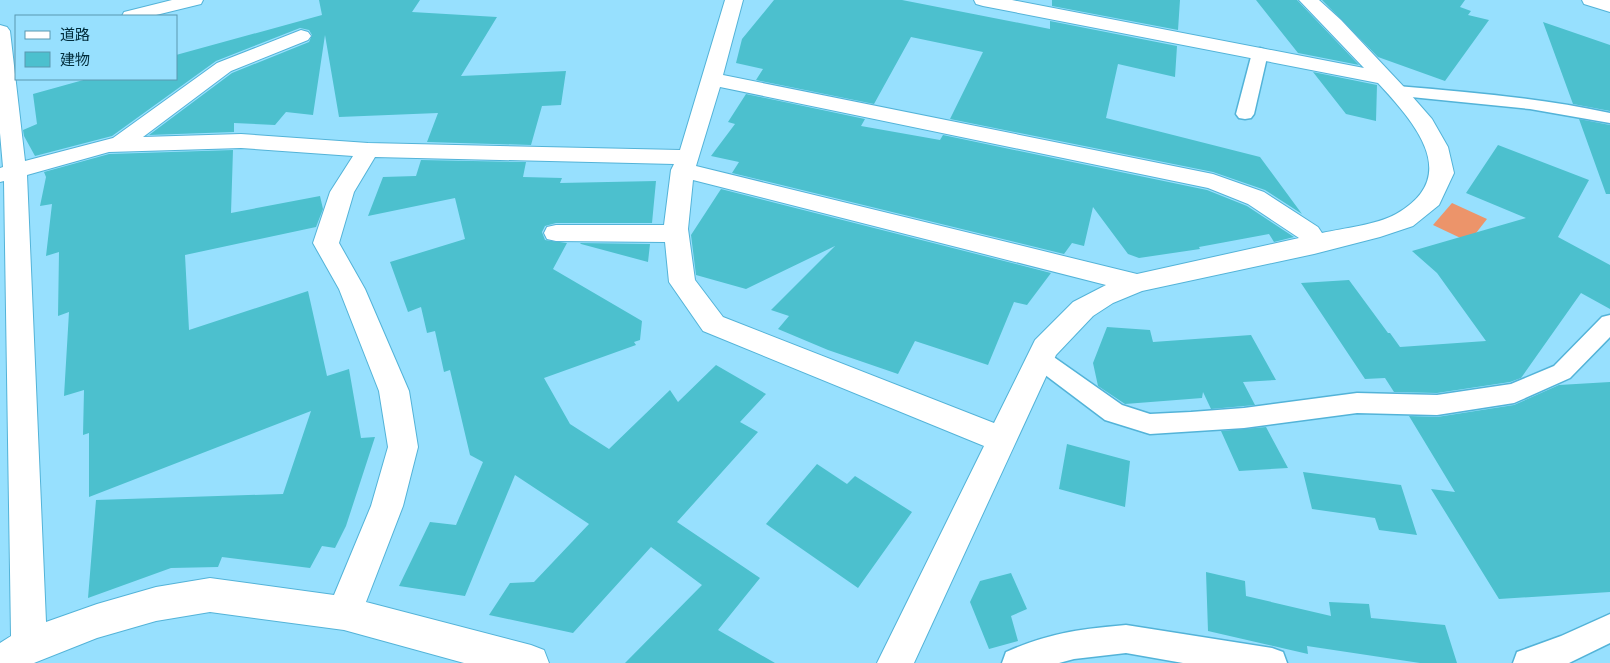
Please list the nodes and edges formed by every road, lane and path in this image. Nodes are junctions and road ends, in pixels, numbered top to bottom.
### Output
1 (194, 0) edge
2 (734, 0) edge
3 (983, 0) edge
4 (1308, 0) edge
5 (1591, 0) edge
6 (1610, 6) edge
7 (135, 15) edge
8 (6, 32) edge
9 (301, 36) dead end
10 (1260, 53) junction
11 (712, 79) junction
12 (1390, 85) junction
13 (1245, 114) dead end
14 (1610, 118) edge
15 (119, 144) junction
16 (368, 150) junction
17 (686, 163) junction
18 (7, 172) edge
19 (556, 233) dead end
20 (677, 234) junction
21 (1312, 239) junction
22 (1137, 283) junction
23 (1610, 323) edge
24 (1040, 359) junction
25 (1002, 440) junction
26 (344, 613) junction
27 (1610, 628) edge
28 (14, 654) edge
29 (531, 663) edge
30 (895, 663) edge
31 (1017, 663) edge
32 (1272, 663) edge
33 (1528, 663) edge

1 - 7 street
2 - 11 street
3 - 10 street
4 - 12 street
5 - 6 street
8 - 18 street
9 - 15 street
10 - 12 street
10 - 13 lane
11 - 17 street
11 - 21 street
12 - 14 lane
12 - 21 street
15 - 16 street
15 - 18 street
16 - 17 street
16 - 26 street
17 - 20 street
17 - 22 street
18 - 28 street
19 - 20 street
20 - 25 street
21 - 22 street
22 - 24 street
23 - 24 lane
24 - 25 street
25 - 30 street
26 - 28 street
26 - 29 street
27 - 33 lane
31 - 32 lane

